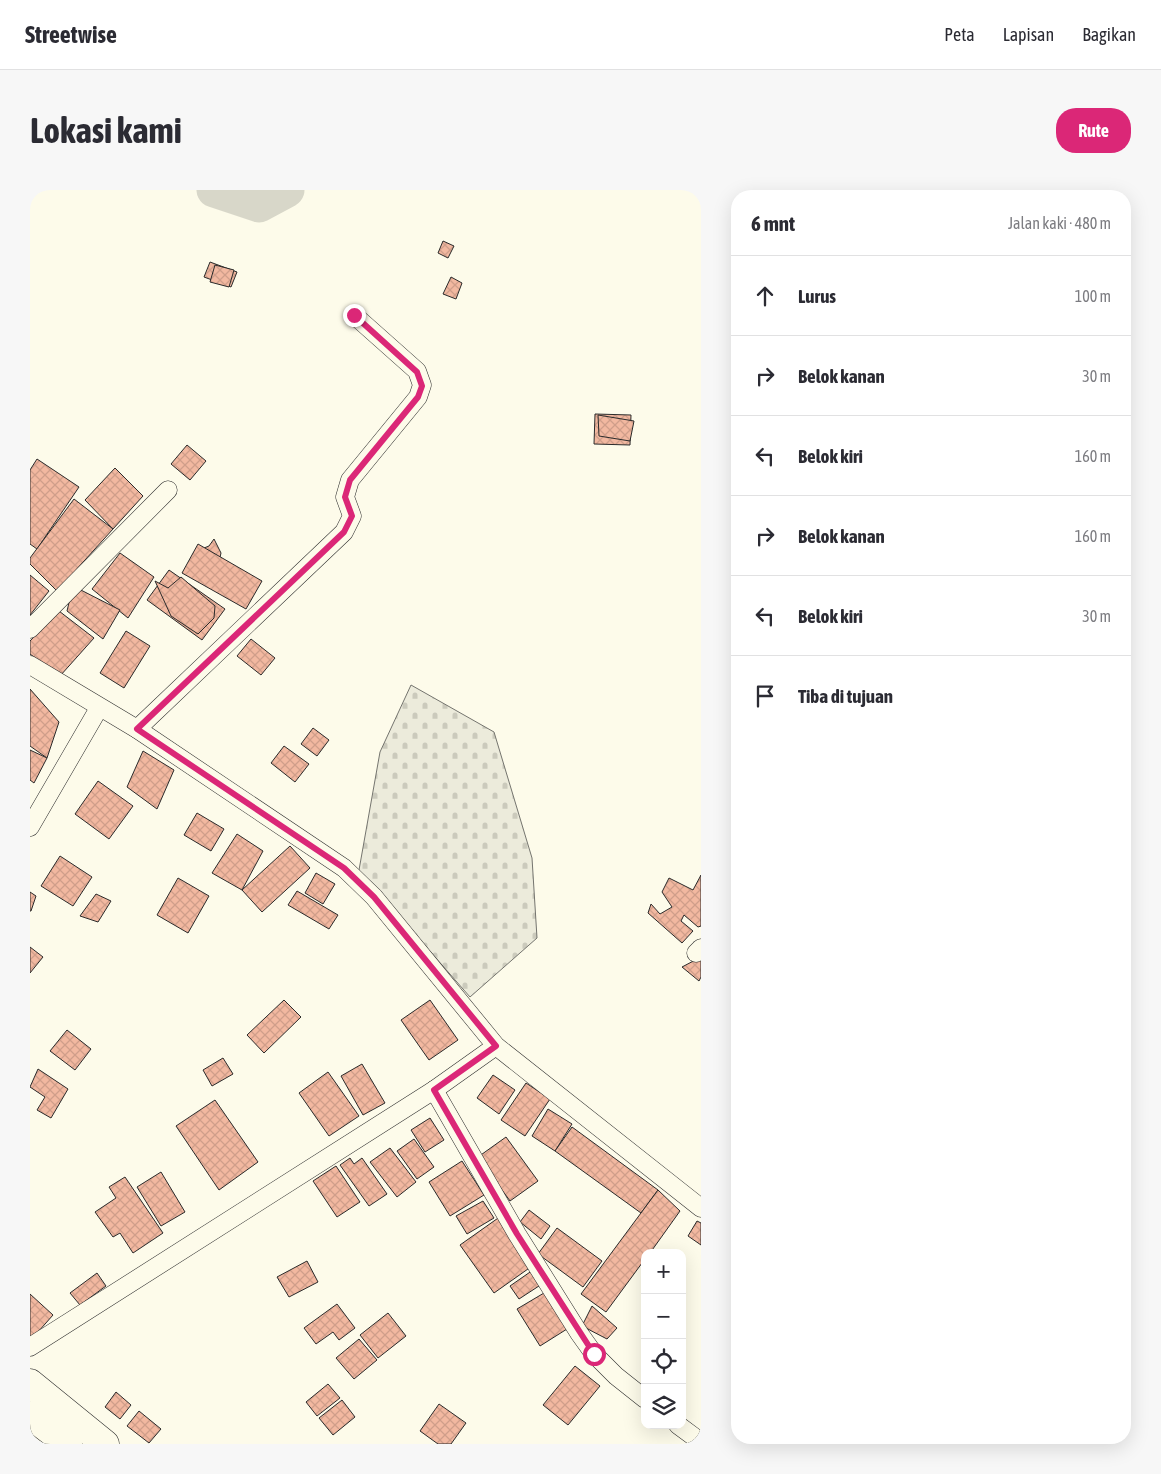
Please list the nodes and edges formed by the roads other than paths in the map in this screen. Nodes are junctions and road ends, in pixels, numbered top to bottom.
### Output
1 (354, 315) dead end
2 (168, 490) dead end
3 (30, 629) edge
4 (30, 665) edge
5 (99, 708) junction
6 (137, 729) junction
7 (30, 827) edge
8 (496, 1046) junction
9 (434, 1090) junction
10 (701, 1208) edge
11 (30, 1347) edge
12 (30, 1383) edge
13 (641, 1396) edge
14 (30, 1415) edge
15 (683, 1429) edge
16 (701, 1442) edge
17 (68, 1444) edge
18 (105, 1444) edge

1 - 6 street
2 - 3 street
4 - 5 street
5 - 6 street
5 - 7 street
6 - 8 street
8 - 9 street
8 - 10 street
9 - 11 street
9 - 13 street
12 - 18 highway
14 - 17 highway
15 - 16 street

